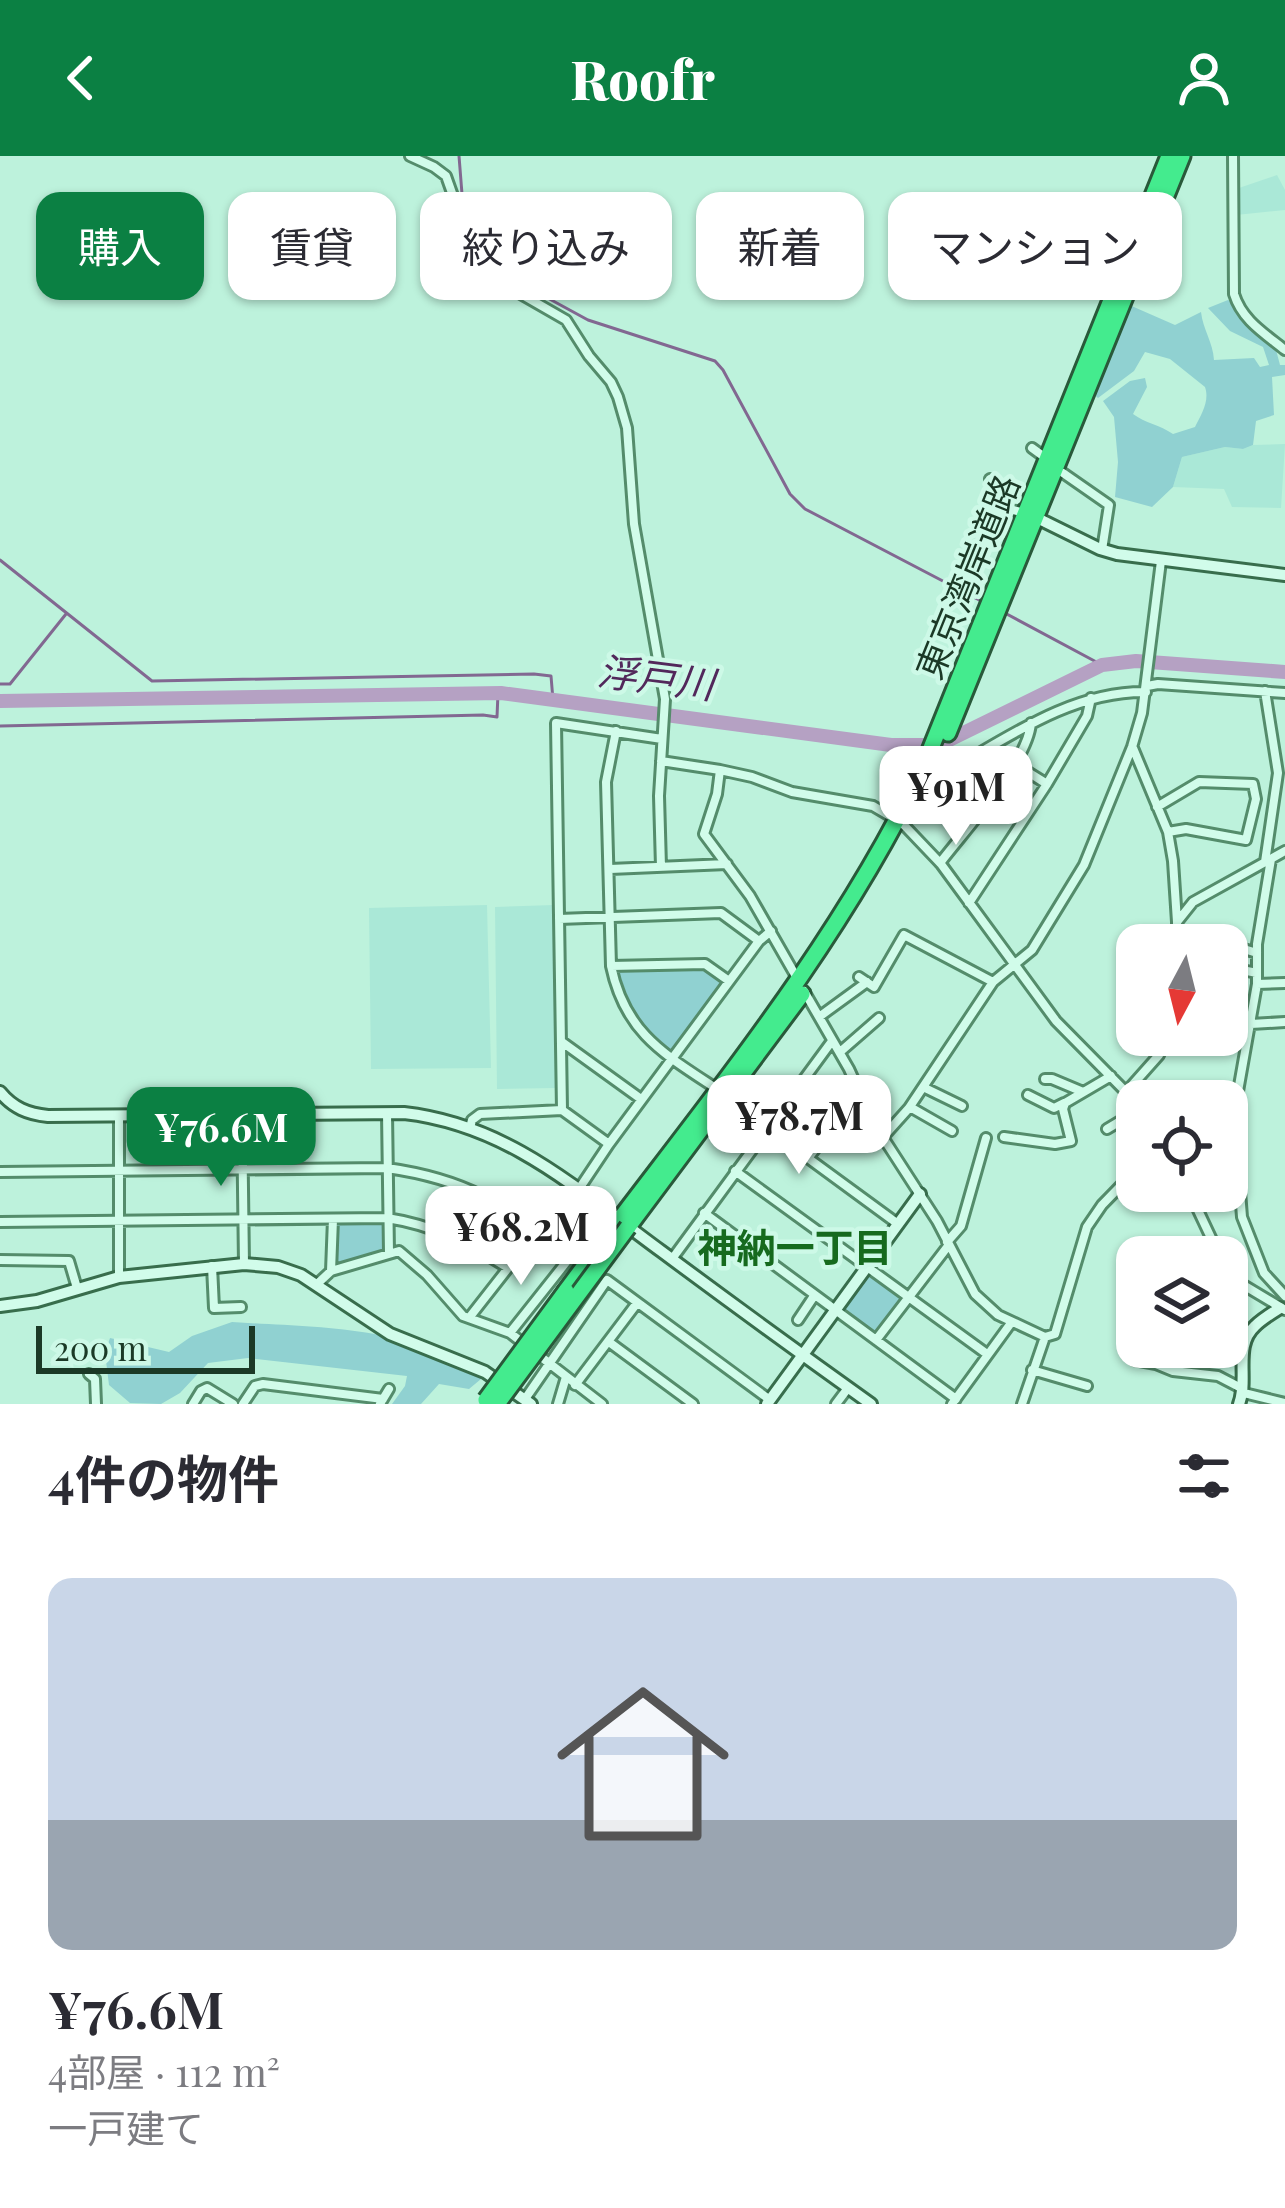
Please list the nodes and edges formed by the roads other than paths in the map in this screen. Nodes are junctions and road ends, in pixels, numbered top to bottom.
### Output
1 (410, 156) edge
2 (1169, 156) edge
3 (1182, 156) edge
4 (1233, 156) edge
5 (1285, 350) edge
6 (1032, 448) dead end
7 (1043, 456) dead end
8 (1064, 472) dead end
9 (990, 479) dead end
10 (1032, 515) junction
11 (1102, 550) junction
12 (1161, 561) junction
13 (1285, 575) edge
14 (1146, 689) junction
15 (1265, 692) junction
16 (1285, 693) edge
17 (1090, 698) junction
18 (1031, 723) junction
19 (616, 731) junction
20 (663, 736) junction
21 (1132, 747) junction
22 (661, 761) junction
23 (1015, 764) junction
24 (954, 768) dead end
25 (720, 770) junction
26 (1047, 784) junction
27 (1157, 807) junction
28 (902, 823) junction
29 (1168, 832) junction
30 (1285, 850) edge
31 (1268, 861) junction
32 (940, 863) junction
33 (727, 864) junction
34 (661, 867) junction
35 (610, 869) junction
36 (969, 903) junction
37 (610, 918) junction
38 (559, 919) junction
39 (1178, 924) edge
40 (1178, 924) edge
41 (771, 930) junction
42 (759, 941) junction
43 (1248, 950) edge
44 (1257, 953) junction
45 (1013, 965) junction
46 (611, 966) junction
47 (1248, 971) edge
48 (1257, 973) junction
49 (729, 981) junction
50 (992, 982) junction
51 (1285, 983) edge
52 (1257, 985) junction
53 (801, 986) junction
54 (819, 1017) junction
55 (879, 1018) dead end
56 (1285, 1022) edge
57 (1250, 1024) junction
58 (561, 1041) junction
59 (832, 1041) junction
60 (839, 1053) junction
61 (1156, 1056) edge
62 (672, 1059) junction
63 (1111, 1076) junction
64 (1045, 1079) dead end
65 (1138, 1080) edge
66 (1116, 1081) edge
67 (923, 1087) junction
68 (859, 1092) junction
69 (721, 1093) junction
70 (1084, 1093) junction
71 (1, 1095) edge
72 (1028, 1095) dead end
73 (641, 1100) junction
74 (1065, 1103) junction
75 (962, 1106) dead end
76 (910, 1107) junction
77 (562, 1110) junction
78 (387, 1113) junction
79 (242, 1114) junction
80 (118, 1116) junction
81 (1116, 1123) edge
82 (768, 1127) junction
83 (470, 1128) junction
84 (1107, 1129) dead end
85 (952, 1131) dead end
86 (883, 1137) junction
87 (1004, 1137) dead end
88 (986, 1138) dead end
89 (609, 1144) junction
90 (809, 1157) junction
91 (387, 1168) junction
92 (243, 1169) junction
93 (735, 1171) junction
94 (0, 1172) edge
95 (119, 1172) junction
96 (578, 1189) junction
97 (1116, 1191) edge
98 (920, 1194) junction
99 (704, 1213) junction
100 (387, 1218) junction
101 (244, 1220) junction
102 (333, 1220) junction
103 (119, 1221) junction
104 (0, 1222) edge
105 (623, 1224) junction
106 (898, 1224) junction
107 (537, 1231) junction
108 (947, 1244) junction
109 (389, 1253) junction
110 (672, 1259) junction
111 (0, 1260) edge
112 (244, 1264) junction
113 (212, 1266) junction
114 (508, 1268) junction
115 (866, 1268) junction
116 (331, 1271) junction
117 (119, 1277) junction
118 (1248, 1285) edge
119 (316, 1286) junction
120 (77, 1288) junction
121 (814, 1296) junction
122 (909, 1298) junction
123 (637, 1303) junction
124 (1284, 1304) edge
125 (0, 1306) edge
126 (241, 1307) dead end
127 (835, 1312) junction
128 (470, 1318) junction
129 (798, 1320) dead end
130 (1012, 1322) junction
131 (510, 1333) junction
132 (1248, 1334) edge
133 (1046, 1337) junction
134 (876, 1340) junction
135 (609, 1342) junction
136 (802, 1354) junction
137 (987, 1354) junction
138 (548, 1363) junction
139 (1166, 1368) edge
140 (1032, 1370) junction
141 (89, 1374) dead end
142 (566, 1377) junction
143 (575, 1384) junction
144 (1087, 1386) dead end
145 (848, 1388) junction
146 (389, 1389) dead end
147 (320, 1390) junction
148 (1242, 1396) edge
149 (382, 1401) edge
150 (954, 1401) edge
151 (528, 1402) edge
152 (768, 1402) edge
153 (489, 1403) edge
154 (1285, 1403) edge
155 (95, 1404) edge
156 (193, 1404) edge
157 (233, 1404) edge
158 (243, 1404) edge
159 (315, 1404) edge
160 (557, 1404) edge
161 (602, 1404) edge
162 (691, 1404) edge
163 (836, 1404) edge
164 (872, 1404) edge
165 (1022, 1404) edge

1 - 20 street
2 - 10 highway, 東京湾岸道路
3 - 10 highway, 東京湾岸道路
4 - 5 street
6 - 7 street
8 - 11 street
9 - 10 street
10 - 11 street
10 - 28 highway, 東京湾岸道路
11 - 12 street
12 - 13 street
12 - 14 street
14 - 15 street
14 - 17 street
14 - 21 street
15 - 16 street
15 - 31 street
17 - 18 street
17 - 26 street
18 - 23 street
18 - 24 street
19 - 20 street
19 - 35 street
19 - 38 street
20 - 22 street
21 - 27 street
21 - 45 street
22 - 25 street
22 - 34 street
23 - 26 street
23 - 32 street
25 - 28 street
25 - 33 street
26 - 36 street
27 - 29 street
27 - 29 street
28 - 32 street
28 - 53 highway, 東京湾岸道路
29 - 40 street
30 - 31 street
31 - 39 street
31 - 44 street
32 - 36 street
33 - 34 street
33 - 41 street
34 - 35 street
35 - 37 street
36 - 45 street
37 - 38 street
37 - 42 street
37 - 46 street
38 - 58 street
41 - 42 street
41 - 53 street
42 - 49 street
43 - 44 street
44 - 48 street
45 - 50 street
45 - 63 street
46 - 49 street
46 - 62 street
47 - 48 street
48 - 52 street
49 - 62 street
50 - 54 street
50 - 67 street
51 - 52 street
52 - 57 street
53 - 54 street
53 - 69 highway, 東京湾岸道路
54 - 59 street
55 - 60 street
56 - 57 street
57 - 124 street
58 - 73 street
58 - 77 street
59 - 60 street
59 - 82 street
60 - 68 street
61 - 65 street
62 - 69 street
62 - 73 street
63 - 66 street
63 - 70 street
64 - 70 street
67 - 75 street
67 - 76 street
68 - 86 street
68 - 90 street
69 - 82 street
69 - 105 highway, 東京湾岸道路
70 - 74 street
71 - 80 street
72 - 74 street
73 - 89 street
74 - 87 street
76 - 85 street
76 - 86 street
77 - 83 street
77 - 89 street
78 - 79 street
78 - 83 street
78 - 91 street
79 - 80 street
79 - 92 street
80 - 95 street
81 - 84 street
82 - 90 street
82 - 93 street
83 - 96 street
86 - 98 street
88 - 108 street
89 - 96 street
90 - 106 street
91 - 92 street
91 - 100 street
91 - 107 street
92 - 95 street
92 - 101 street
93 - 99 street
93 - 115 street
94 - 95 street
95 - 103 street
96 - 105 street
97 - 133 street
98 - 106 street
98 - 108 street
99 - 110 street
99 - 121 street
100 - 102 street
100 - 109 street
100 - 114 street
101 - 102 street
101 - 103 street
101 - 112 street
102 - 116 street
103 - 104 street
103 - 117 street
105 - 110 street
105 - 153 highway, 東京湾岸道路, bridge
106 - 115 street
107 - 114 street
107 - 131 street
108 - 122 street
108 - 130 street
109 - 116 street
109 - 128 street
110 - 136 street
111 - 120 street
112 - 113 street
112 - 119 street
113 - 117 street
113 - 126 street
114 - 128 street
115 - 122 street
115 - 127 street
116 - 119 street
117 - 120 street
118 - 124 street
119 - 151 street
120 - 125 street
121 - 127 street
121 - 129 street
122 - 134 street
122 - 137 street
123 - 135 street
123 - 138 street
123 - 152 street
124 - 132 street
127 - 134 street
127 - 136 street
128 - 131 street
130 - 133 street
130 - 137 street
131 - 138 street
133 - 140 street
134 - 150 street
135 - 143 street
135 - 162 street
136 - 145 street
136 - 152 street
137 - 150 street
138 - 142 street
138 - 151 street
139 - 148 street
140 - 144 street
140 - 165 street
141 - 155 street
142 - 143 street
142 - 160 street
143 - 161 street
145 - 163 street
145 - 164 street
146 - 149 street
147 - 149 street
147 - 158 street
147 - 159 street
148 - 154 street
156 - 157 street

